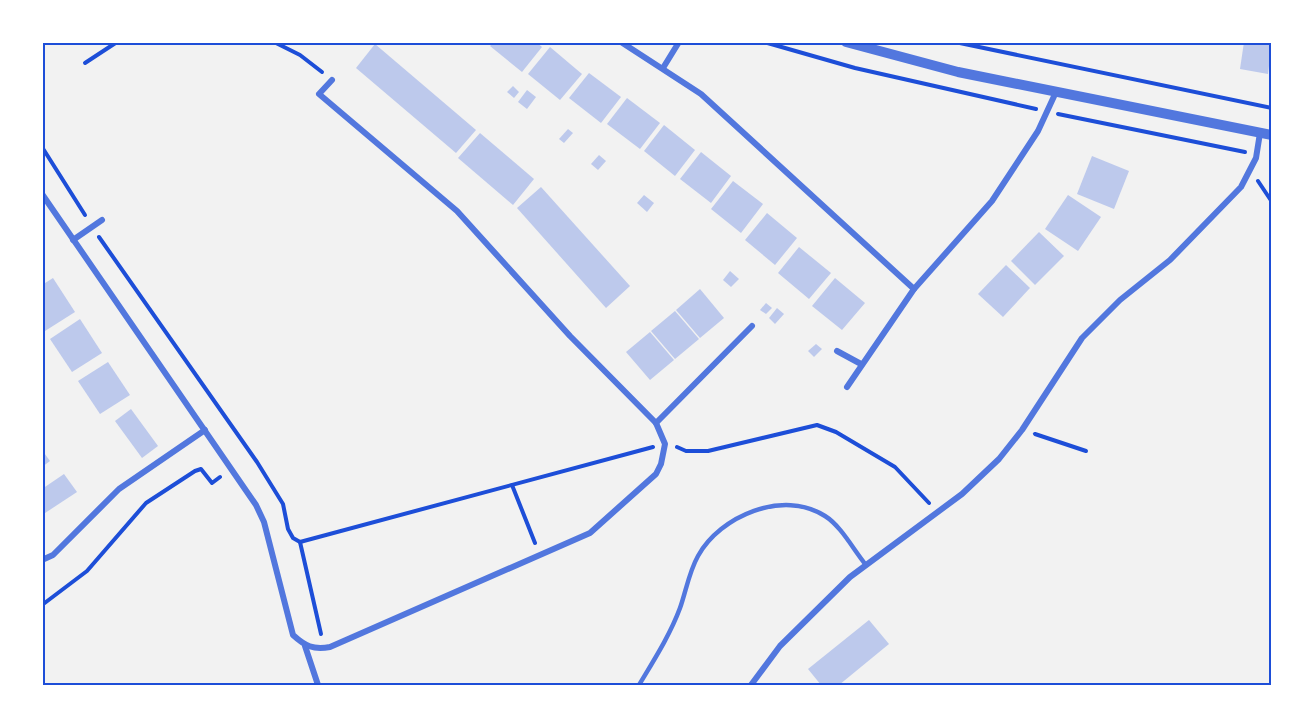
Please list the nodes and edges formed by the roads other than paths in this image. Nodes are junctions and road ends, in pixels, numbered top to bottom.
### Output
1 (621, 42) edge
2 (679, 42) edge
3 (846, 42) edge
4 (663, 68) junction
5 (332, 80) road end
6 (1056, 92) junction
7 (1260, 133) junction
8 (1272, 135) edge
9 (42, 194) edge
10 (102, 220) dead end
11 (74, 240) junction
12 (914, 289) junction
13 (752, 326) dead end
14 (837, 351) dead end
15 (861, 364) junction
16 (847, 387) dead end
17 (656, 423) junction
18 (205, 430) junction
19 (42, 560) edge
20 (866, 565) junction
21 (305, 646) junction
22 (318, 685) edge
23 (639, 685) edge
24 (751, 685) edge

1 - 4 street
2 - 4 street
3 - 6 street
4 - 12 street
5 - 17 street
6 - 7 street
6 - 12 street
7 - 8 street
7 - 20 street
9 - 11 street
10 - 11 street
11 - 18 street
12 - 15 street
13 - 17 street
14 - 15 street
15 - 16 street
17 - 21 street
18 - 19 street
18 - 21 street
20 - 23 lane
20 - 24 street
21 - 22 street

